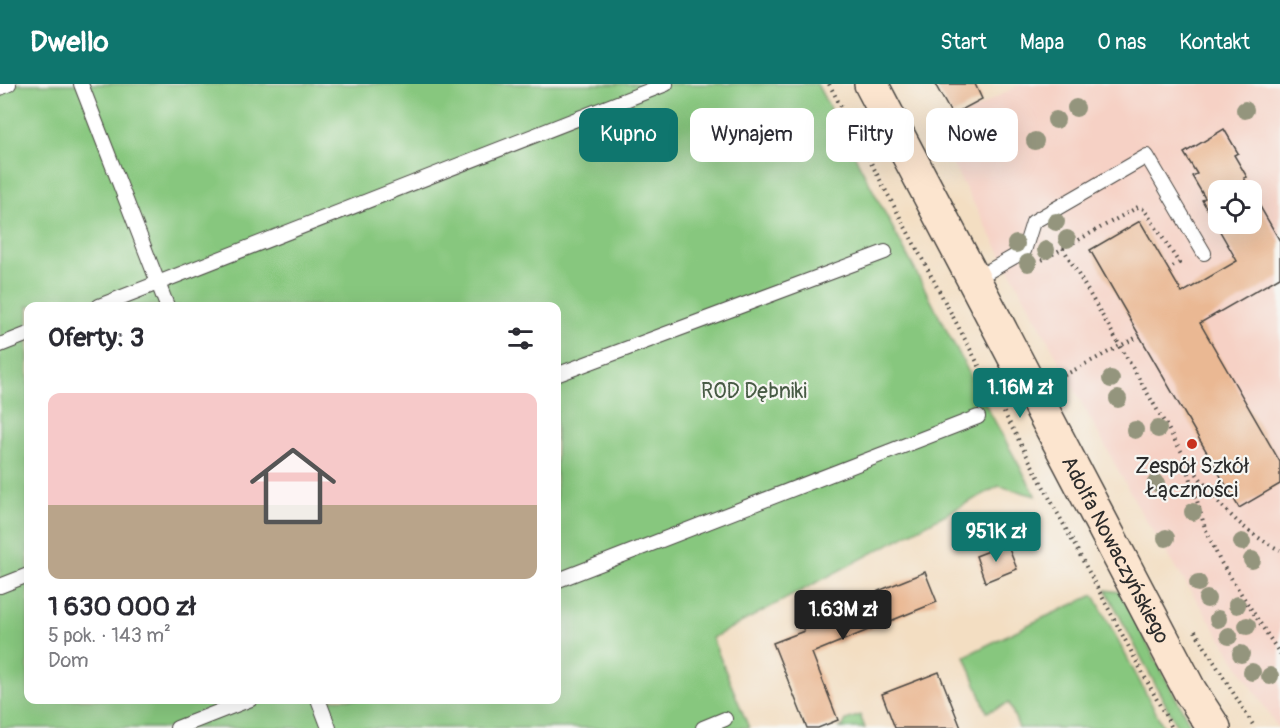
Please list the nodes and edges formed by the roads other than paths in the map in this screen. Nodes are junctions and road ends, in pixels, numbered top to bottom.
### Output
1 (9, 84) edge
2 (81, 84) edge
3 (666, 84) edge
4 (871, 84) edge
5 (0, 88) edge
6 (885, 252) dead end
7 (1204, 253) dead end
8 (975, 279) junction
9 (158, 283) junction
10 (109, 302) edge
11 (165, 302) edge
12 (24, 336) edge
13 (0, 345) edge
14 (561, 373) edge
15 (978, 417) dead end
16 (24, 577) edge
17 (561, 579) edge
18 (0, 586) edge
19 (238, 704) edge
20 (320, 704) edge
21 (725, 719) dead end
22 (177, 728) edge
23 (329, 728) edge
24 (703, 728) edge
25 (1214, 728) edge

1 - 5 lane
2 - 9 lane
3 - 9 lane
4 - 8 street, Adolfa Nowaczyńskiego
6 - 14 lane
7 - 8 lane
8 - 25 street, Adolfa Nowaczyńskiego
9 - 10 lane
9 - 11 lane
12 - 13 lane
15 - 17 lane
16 - 18 lane
19 - 22 lane
20 - 23 lane
21 - 24 lane

